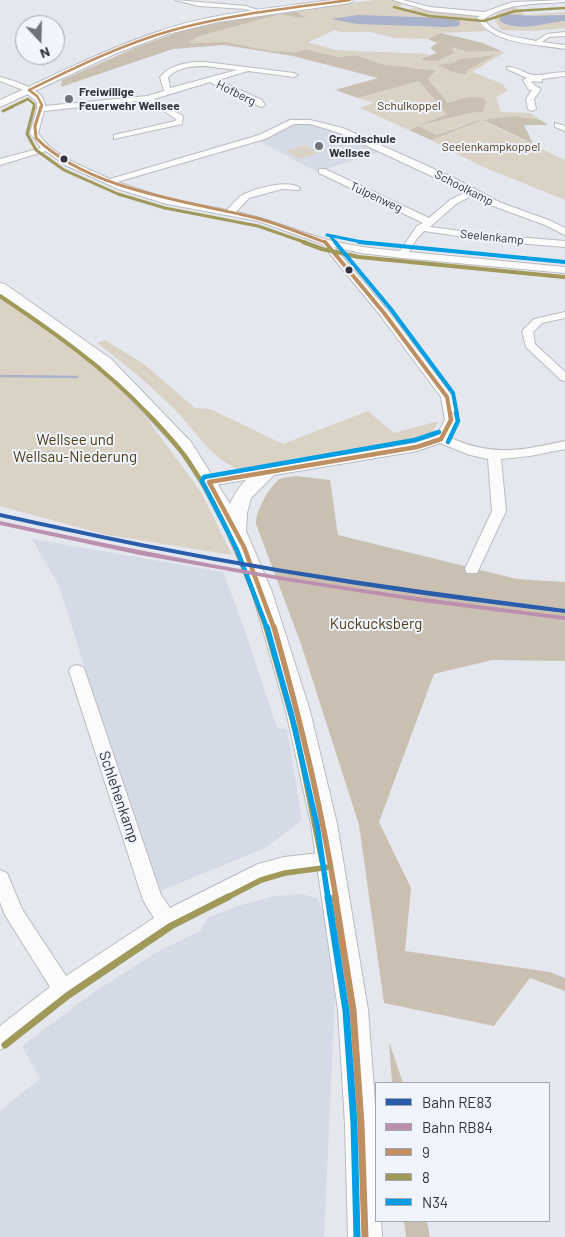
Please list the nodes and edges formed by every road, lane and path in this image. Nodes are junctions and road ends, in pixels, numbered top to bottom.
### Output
1 (178, 0) edge
2 (350, 0) edge
3 (565, 0) edge
4 (401, 1) edge
5 (264, 13) junction
6 (484, 15) junction
7 (565, 34) edge
8 (537, 43) junction
9 (565, 47) edge
10 (510, 68) dead end
11 (249, 69) junction
12 (565, 74) edge
13 (294, 75) dead end
14 (534, 78) junction
15 (0, 80) edge
16 (211, 80) junction
17 (29, 90) junction
18 (170, 92) junction
19 (148, 98) junction
20 (4, 102) edge
21 (40, 103) junction
22 (261, 105) dead end
23 (532, 109) dead end
24 (118, 137) dead end
25 (46, 149) junction
26 (0, 162) edge
27 (322, 171) dead end
28 (108, 182) junction
29 (296, 188) dead end
30 (473, 192) junction
31 (229, 213) junction
32 (429, 222) junction
33 (420, 228) junction
34 (565, 232) edge
35 (325, 242) junction
36 (565, 244) edge
37 (403, 255) junction
38 (565, 270) edge
39 (0, 287) edge
40 (565, 315) edge
41 (565, 378) edge
42 (441, 439) junction
43 (565, 445) edge
44 (494, 457) junction
45 (269, 474) junction
46 (211, 486) junction
47 (240, 539) junction
48 (472, 568) dead end
49 (76, 672) dead end
50 (329, 860) junction
51 (0, 879) edge
52 (168, 920) junction
53 (63, 990) junction
54 (0, 1039) edge
55 (365, 1237) edge

1 - 5 street
2 - 5 main road
3 - 6 street
4 - 6 street
5 - 17 main road
6 - 8 street
7 - 8 street
8 - 9 street
10 - 14 street
11 - 13 street
11 - 16 street
11 - 18 street
12 - 14 street
14 - 23 street
15 - 17 street
16 - 18 street
16 - 22 street, Hofberg
17 - 20 main road
17 - 21 street
18 - 19 street
19 - 21 street
19 - 24 street
20 - 21 main road
21 - 25 street
25 - 26 street
25 - 28 street
27 - 32 street, Tulpenweg
28 - 30 street, Schoolkamp
28 - 31 street
29 - 31 street
30 - 32 street
30 - 34 street, Schoolkamp
31 - 35 street
32 - 33 street
33 - 36 street, Seelenkamp
33 - 37 street
35 - 37 street
35 - 42 street
37 - 38 street
39 - 46 main road
40 - 41 street
42 - 44 street
42 - 45 street
43 - 44 street
44 - 48 street
45 - 46 street
45 - 47 main road
46 - 47 main road
47 - 50 main road
49 - 52 street, Schlehenkamp
50 - 52 street
50 - 55 main road
51 - 53 street
52 - 53 street
53 - 54 street

